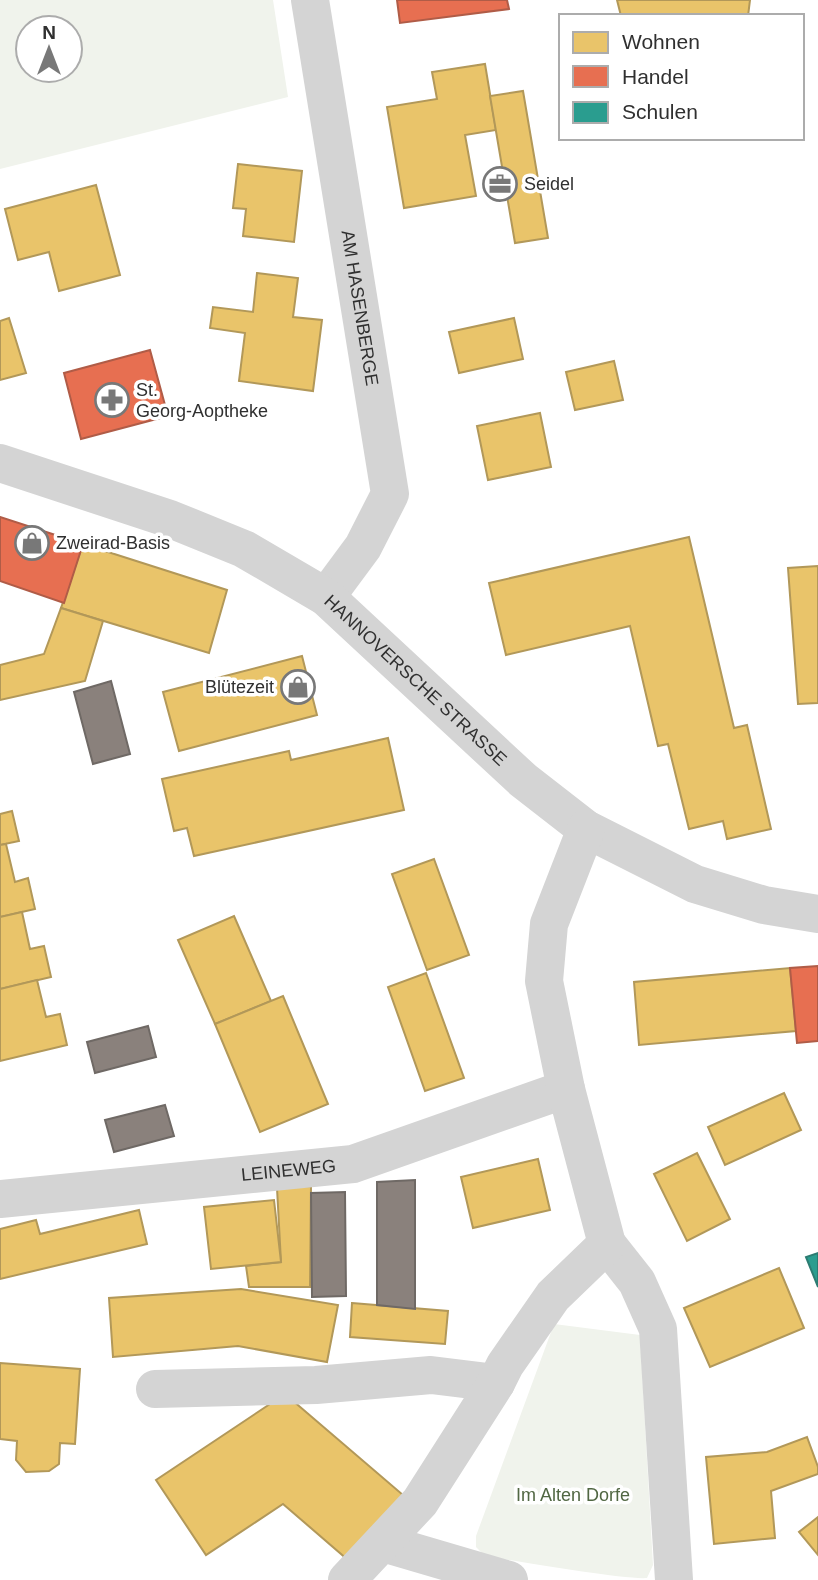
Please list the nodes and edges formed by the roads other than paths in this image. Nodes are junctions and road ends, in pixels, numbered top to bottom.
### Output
1 (310, 0) edge
2 (0, 463) edge
3 (326, 597) junction
4 (586, 829) junction
5 (818, 914) edge
6 (566, 1089) junction
7 (0, 1199) edge
8 (607, 1244) junction
9 (496, 1384) junction
10 (155, 1389) dead end
11 (383, 1543) junction
12 (347, 1580) edge
13 (509, 1580) edge
14 (674, 1580) edge

1 - 3 street, AM HASENBERGE
2 - 3 street, HANNOVERSCHE STRASSE
3 - 4 street, HANNOVERSCHE STRASSE
4 - 5 street, HANNOVERSCHE STRASSE
4 - 6 street
6 - 7 street, LEINEWEG
6 - 8 street
8 - 9 street
8 - 14 street
9 - 10 street
9 - 11 street
11 - 12 street
11 - 13 street

